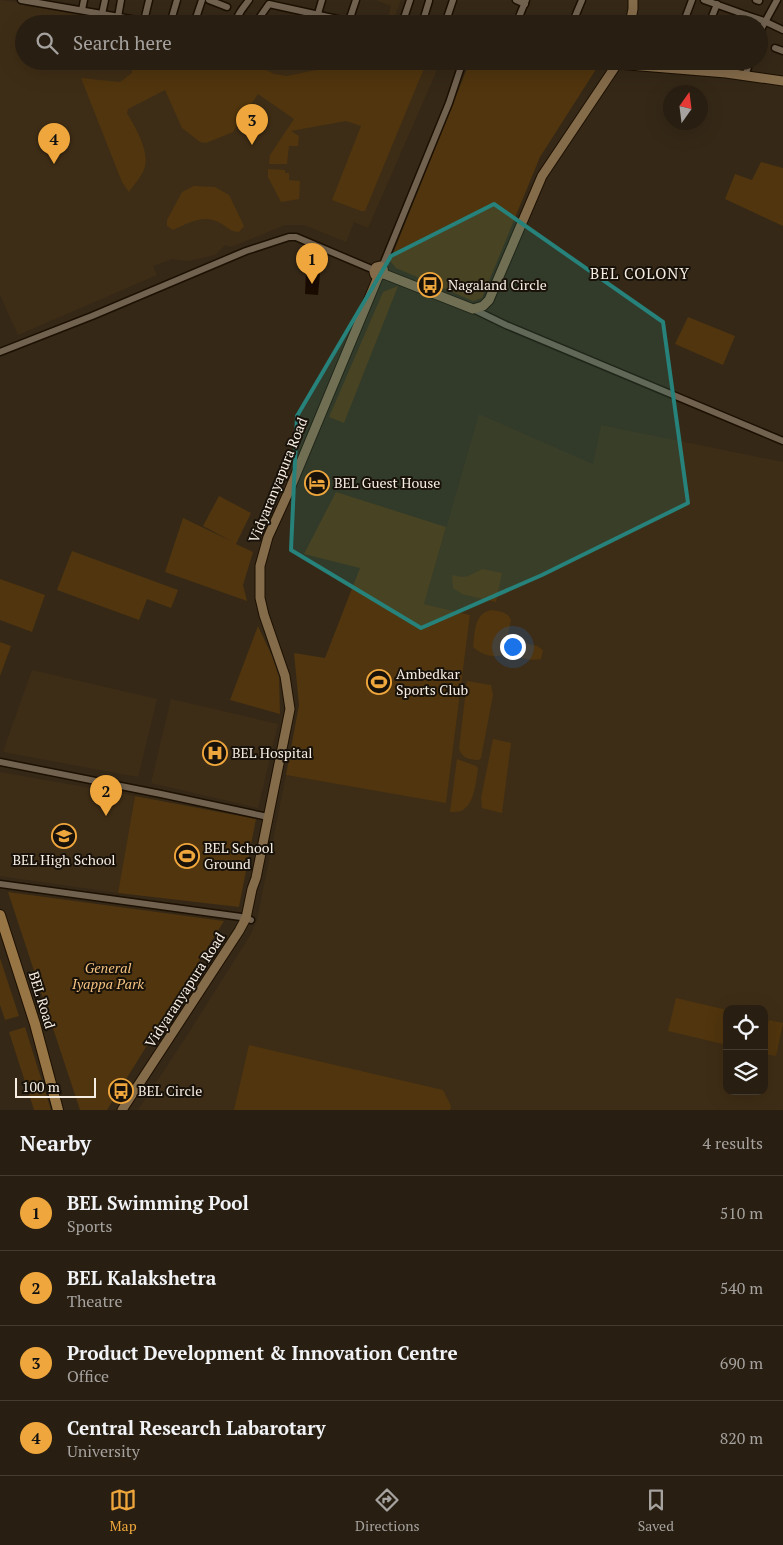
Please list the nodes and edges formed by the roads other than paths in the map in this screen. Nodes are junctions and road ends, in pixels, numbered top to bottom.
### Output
1 (21, 0) edge
2 (84, 0) edge
3 (104, 0) edge
4 (121, 0) edge
5 (149, 0) edge
6 (177, 0) edge
7 (202, 0) edge
8 (209, 0) edge
9 (249, 0) edge
10 (322, 0) edge
11 (356, 0) edge
12 (410, 0) edge
13 (429, 0) edge
14 (453, 0) edge
15 (516, 0) edge
16 (582, 0) edge
17 (633, 0) edge
18 (692, 0) edge
19 (704, 0) edge
20 (30, 1) edge
21 (47, 2) edge
22 (269, 2) edge
23 (526, 2) edge
24 (776, 2) edge
25 (721, 3) edge
26 (66, 4) edge
27 (227, 7) dead end
28 (783, 8) edge
29 (82, 10) junction
30 (102, 14) junction
31 (318, 14) junction
32 (110, 15) edge
33 (118, 15) edge
34 (145, 15) edge
35 (173, 15) edge
36 (197, 15) edge
37 (239, 15) edge
38 (261, 15) edge
39 (321, 15) edge
40 (351, 15) edge
41 (405, 15) edge
42 (425, 15) edge
43 (448, 15) edge
44 (520, 15) edge
45 (576, 15) edge
46 (632, 15) edge
47 (686, 15) edge
48 (715, 15) edge
49 (746, 15) edge
50 (768, 17) edge
51 (768, 23) edge
52 (783, 30) edge
53 (775, 48) dead end
54 (783, 51) edge
55 (460, 70) edge
56 (613, 70) edge
57 (686, 70) edge
58 (727, 70) edge
59 (747, 70) edge
60 (705, 72) joint
61 (726, 73) junction
62 (745, 76) junction
63 (783, 81) edge
64 (379, 272) junction
65 (473, 310) junction
66 (0, 352) edge
67 (783, 441) edge
68 (0, 762) edge
69 (268, 817) junction
70 (0, 884) edge
71 (0, 914) edge
72 (248, 919) junction
73 (55, 1094) junction
74 (58, 1110) edge
75 (63, 1110) edge
76 (122, 1110) edge
77 (128, 1110) edge

1 - 20 street
2 - 29 street
3 - 30 street
4 - 33 street
5 - 34 street
6 - 35 street
7 - 36 street
8 - 27 street
9 - 37 street
10 - 31 street
11 - 40 street
12 - 41 street
13 - 42 street
14 - 43 street
15 - 23 street
16 - 45 street
17 - 46 main road
18 - 47 street
19 - 25 street
20 - 21 street
21 - 26 street
22 - 31 street
22 - 38 street
23 - 44 street
24 - 28 street
24 - 50 street
25 - 48 street
25 - 49 street
26 - 29 street
29 - 30 street
30 - 32 street
31 - 39 street
51 - 52 street
53 - 54 street
55 - 64 street
56 - 65 main road
57 - 60 main road
58 - 61 street
59 - 62 street
60 - 61 main road
61 - 62 main road
62 - 63 main road
64 - 65 main road
64 - 66 street
64 - 69 main road, Vidyaranyapura Road
65 - 67 street
68 - 69 street
69 - 72 main road, Vidyaranyapura Road
70 - 72 street
71 - 73 main road, BEL Road
72 - 76 main road, Vidyaranyapura Road
72 - 77 main road, Vidyaranyapura Road
73 - 74 main road, BEL Road
73 - 75 main road, BEL Road

